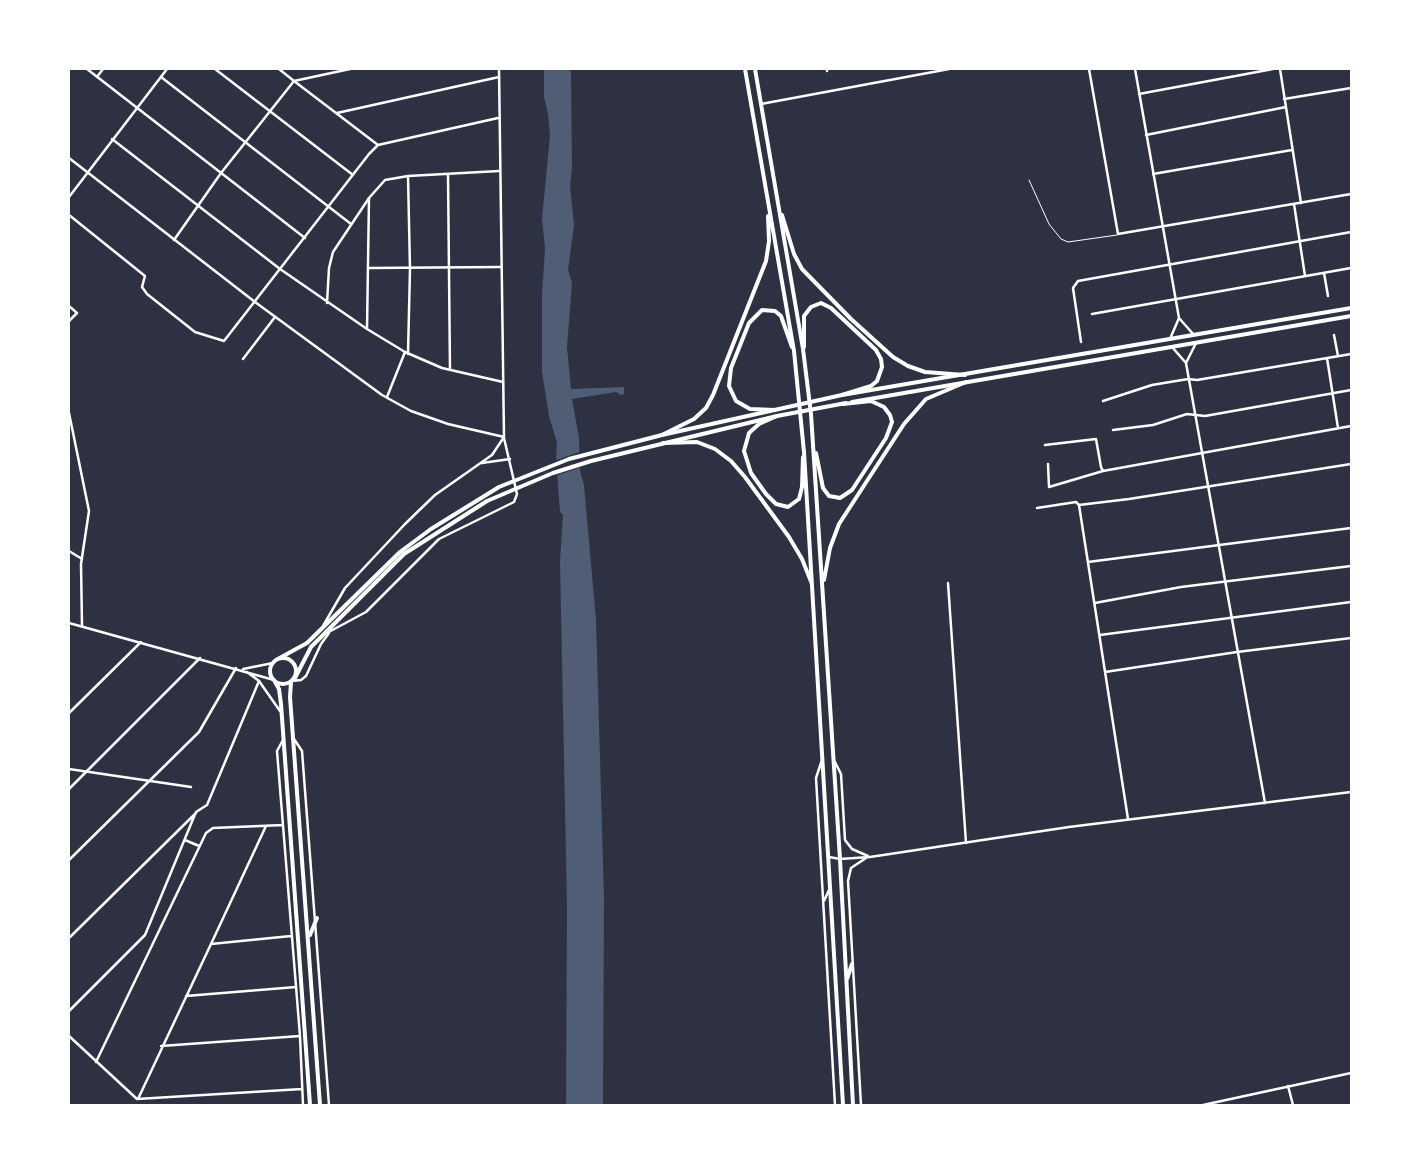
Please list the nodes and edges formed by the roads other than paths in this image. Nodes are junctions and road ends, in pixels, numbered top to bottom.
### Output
1 (87, 69) edge
2 (103, 69) edge
3 (167, 69) edge
4 (215, 69) edge
5 (279, 69) edge
6 (350, 69) edge
7 (499, 69) edge
8 (745, 69) edge
9 (755, 69) edge
10 (949, 69) edge
11 (1089, 69) edge
12 (1135, 69) edge
13 (1273, 69) edge
14 (1280, 69) edge
15 (97, 77) junction
16 (161, 77) junction
17 (499, 77) junction
18 (294, 81) junction
19 (1351, 88) edge
20 (1139, 94) junction
21 (1284, 99) junction
22 (761, 104) junction
23 (1286, 107) junction
24 (136, 108) junction
25 (270, 112) junction
26 (337, 113) junction
27 (498, 118) junction
28 (1146, 135) junction
29 (112, 139) junction
30 (246, 142) junction
31 (378, 146) junction
32 (1292, 150) junction
33 (69, 158) edge
34 (499, 171) junction
35 (87, 172) junction
36 (221, 173) junction
37 (448, 174) junction
38 (1153, 174) junction
39 (353, 175) junction
40 (408, 176) junction
41 (1029, 180) dead end
42 (1351, 194) edge
43 (69, 197) edge
44 (369, 198) junction
45 (768, 201) junction
46 (778, 203) junction
47 (1301, 203) junction
48 (1294, 204) junction
49 (197, 205) junction
50 (328, 207) junction
51 (69, 215) edge
52 (351, 224) junction
53 (1163, 228) junction
54 (1351, 232) edge
55 (1118, 234) junction
56 (305, 238) junction
57 (174, 240) junction
58 (1300, 242) junction
59 (1169, 263) junction
60 (501, 267) junction
61 (369, 268) junction
62 (449, 268) junction
63 (1351, 268) edge
64 (280, 269) junction
65 (410, 269) junction
66 (1324, 273) junction
67 (1305, 276) junction
68 (1328, 296) dead end
69 (1175, 298) junction
70 (255, 302) junction
71 (327, 303) junction
72 (69, 306) edge
73 (1351, 308) edge
74 (1092, 314) dead end
75 (1351, 316) edge
76 (275, 317) junction
77 (1178, 318) junction
78 (69, 321) edge
79 (367, 329) junction
80 (1334, 335) dead end
81 (1195, 336) junction
82 (1170, 340) junction
83 (1081, 342) dead end
84 (1196, 343) junction
85 (1172, 347) junction
86 (803, 349) junction
87 (794, 351) junction
88 (406, 353) junction
89 (1351, 354) edge
90 (1338, 356) junction
91 (1327, 358) junction
92 (243, 359) dead end
93 (1351, 360) edge
94 (1186, 363) junction
95 (450, 370) junction
96 (965, 375) junction
97 (1188, 379) junction
98 (503, 382) junction
99 (966, 382) junction
100 (1351, 390) edge
101 (1332, 393) junction
102 (842, 395) junction
103 (387, 398) junction
104 (1103, 401) dead end
105 (843, 404) junction
106 (775, 410) junction
107 (69, 413) edge
108 (1195, 415) junction
109 (777, 416) junction
110 (1351, 426) edge
111 (1338, 428) junction
112 (1113, 430) dead end
113 (1351, 433) edge
114 (662, 436) junction
115 (504, 437) junction
116 (663, 443) junction
117 (1045, 444) dead end
118 (814, 450) junction
119 (804, 452) junction
120 (1201, 453) junction
121 (510, 459) junction
122 (482, 463) junction
123 (1048, 464) dead end
124 (1351, 464) edge
125 (1103, 471) junction
126 (1207, 488) junction
127 (1079, 505) junction
128 (1038, 508) dead end
129 (1351, 528) edge
130 (1217, 545) junction
131 (69, 551) edge
132 (82, 559) junction
133 (1088, 562) junction
134 (1351, 566) edge
135 (1224, 582) junction
136 (948, 583) dead end
137 (823, 587) junction
138 (814, 589) junction
139 (1351, 602) edge
140 (1095, 603) junction
141 (1230, 616) junction
142 (69, 623) edge
143 (82, 626) junction
144 (322, 626) junction
145 (329, 633) junction
146 (322, 635) junction
147 (1100, 635) junction
148 (1351, 638) edge
149 (140, 642) junction
150 (1237, 652) junction
151 (200, 658) junction
152 (275, 662) junction
153 (236, 668) junction
154 (241, 669) junction
155 (1105, 672) junction
156 (274, 680) junction
157 (292, 680) junction
158 (259, 681) junction
159 (69, 713) edge
160 (282, 713) junction
161 (284, 739) junction
162 (294, 739) junction
163 (833, 757) junction
164 (822, 758) junction
165 (69, 769) edge
166 (86, 772) junction
167 (149, 781) junction
168 (191, 787) dead end
169 (69, 789) edge
170 (1351, 792) edge
171 (1265, 803) junction
172 (196, 812) junction
173 (843, 817) junction
174 (1128, 820) junction
175 (837, 824) junction
176 (283, 825) junction
177 (266, 826) junction
178 (185, 840) junction
179 (966, 843) junction
180 (199, 846) junction
181 (821, 856) junction
182 (829, 857) junction
183 (870, 857) junction
184 (840, 859) junction
185 (69, 860) edge
186 (830, 889) junction
187 (842, 892) junction
188 (823, 901) junction
189 (849, 905) junction
190 (317, 918) junction
191 (291, 936) junction
192 (309, 937) junction
193 (69, 938) edge
194 (211, 944) junction
195 (852, 964) junction
196 (846, 981) junction
197 (296, 987) junction
198 (186, 996) junction
199 (69, 1012) edge
200 (69, 1036) edge
201 (300, 1036) junction
202 (162, 1046) junction
203 (96, 1062) junction
204 (1351, 1073) edge
205 (1288, 1086) junction
206 (302, 1089) junction
207 (138, 1099) junction
208 (302, 1105) edge
209 (310, 1105) edge
210 (320, 1105) edge
211 (329, 1105) edge
212 (835, 1105) edge
213 (843, 1105) edge
214 (853, 1105) edge
215 (861, 1105) edge
216 (1203, 1105) edge
217 (1293, 1105) edge

1 - 15 street
2 - 15 street
3 - 16 street
4 - 25 street
5 - 18 street
6 - 18 street
7 - 17 street
8 - 45 main road
9 - 22 main road
10 - 22 street
11 - 55 street
12 - 20 street
13 - 20 street
14 - 21 street
15 - 24 street
16 - 24 street
16 - 30 street
17 - 26 street
17 - 27 street
18 - 25 street
18 - 26 street
19 - 21 street
20 - 28 street
21 - 23 street
22 - 46 main road
23 - 28 street
23 - 32 street
24 - 29 street
24 - 36 street
25 - 30 street
25 - 39 street
26 - 31 street
27 - 31 street
27 - 34 street
28 - 38 street
29 - 35 street
29 - 49 street
30 - 36 street
30 - 50 street
31 - 39 street
32 - 38 street
32 - 47 street
33 - 35 street
34 - 37 street
34 - 60 street
35 - 43 street
35 - 57 street
36 - 49 street
36 - 56 street
37 - 40 street
37 - 62 street
38 - 53 street
39 - 50 street
40 - 44 street
40 - 65 street
41 - 55 lane
42 - 47 street
44 - 52 street
44 - 61 street
45 - 87 main road
45 - 114 main road
46 - 86 main road
46 - 96 main road
47 - 48 street
48 - 53 street
48 - 58 street
49 - 57 street
49 - 64 street
50 - 52 street
50 - 56 street
51 - 70 street
52 - 71 street
53 - 55 street
53 - 59 street
54 - 58 street
56 - 64 street
57 - 70 street
58 - 59 street
58 - 67 street
59 - 69 street
59 - 83 street
60 - 62 street
60 - 98 street
61 - 65 street
61 - 79 street
62 - 65 street
62 - 95 street
63 - 66 street
64 - 70 street
64 - 71 street
65 - 88 street
66 - 67 street
66 - 68 street
67 - 69 street
69 - 74 street
69 - 77 street
70 - 76 street
71 - 79 street
72 - 78 street
73 - 81 main road
75 - 84 main road
76 - 92 street
76 - 103 street
77 - 81 street
77 - 82 street
79 - 88 street
80 - 90 street
81 - 82 main road
82 - 96 main road
84 - 85 main road
84 - 94 street
85 - 94 street
85 - 99 main road
86 - 102 main road
86 - 118 main road
87 - 106 main road
87 - 119 main road
88 - 95 street
88 - 103 street
89 - 90 street
89 - 93 street
90 - 91 street
91 - 97 street
91 - 101 street
94 - 97 street
95 - 98 street
96 - 102 main road
97 - 104 street
97 - 108 street
98 - 115 street
99 - 105 main road
99 - 137 main road
100 - 101 street
101 - 108 street
101 - 111 street
102 - 106 main road
103 - 115 street
105 - 109 main road
105 - 118 main road
106 - 114 main road
107 - 132 street
108 - 112 street
108 - 120 street
109 - 116 main road
109 - 119 main road
110 - 111 street
110 - 113 street
111 - 120 street
114 - 144 main road
115 - 121 street
115 - 122 street
116 - 138 main road
116 - 146 main road
117 - 125 street
118 - 137 main road
119 - 138 main road
120 - 125 street
120 - 126 street
121 - 122 street
121 - 145 street
122 - 144 street
123 - 125 street
124 - 126 street
126 - 127 street
126 - 130 street
127 - 128 street
127 - 133 street
129 - 130 street
130 - 133 street
130 - 135 street
131 - 132 street
132 - 143 street
133 - 140 street
134 - 135 street
135 - 140 street
135 - 141 street
136 - 179 street
137 - 163 main road
138 - 164 main road
139 - 141 street
140 - 147 street
141 - 147 street
141 - 150 street
142 - 143 street
143 - 149 street
144 - 152 main road
145 - 146 street
145 - 157 street
146 - 157 main road
147 - 155 street
148 - 150 street
149 - 151 street
149 - 159 street
150 - 155 street
150 - 171 street
151 - 153 street
151 - 166 street
152 - 154 street
152 - 156 main road
152 - 157 main road
153 - 154 street
153 - 167 street
154 - 156 street
154 - 158 street
155 - 174 street
156 - 157 main road
156 - 160 main road
157 - 162 main road
158 - 160 street
158 - 172 street
160 - 161 main road
161 - 176 street
161 - 209 main road
162 - 190 street
162 - 192 main road
163 - 173 street
163 - 175 main road
164 - 181 street
164 - 182 main road
165 - 166 street
166 - 167 street
166 - 169 street
167 - 168 street
167 - 185 street
170 - 171 street
171 - 174 street
172 - 178 street
172 - 193 street
173 - 175 street
173 - 183 street
174 - 179 street
175 - 184 main road
176 - 177 street
176 - 191 street
177 - 180 street
177 - 194 street
178 - 180 street
178 - 199 street
179 - 183 street
180 - 203 street
181 - 182 street
181 - 188 street
182 - 184 street
182 - 186 main road
183 - 184 street
183 - 189 street
184 - 187 main road
186 - 188 street
186 - 213 main road
187 - 189 street
187 - 196 main road
188 - 212 street
189 - 195 street
190 - 192 main road
190 - 211 street
191 - 194 street
191 - 197 street
192 - 210 main road
194 - 198 street
195 - 196 main road
195 - 215 street
196 - 214 main road
197 - 198 street
197 - 201 street
198 - 202 street
200 - 203 street
201 - 202 street
201 - 206 street
202 - 207 street
203 - 207 street
204 - 205 street
205 - 216 street
205 - 217 street
206 - 207 street
206 - 208 street

